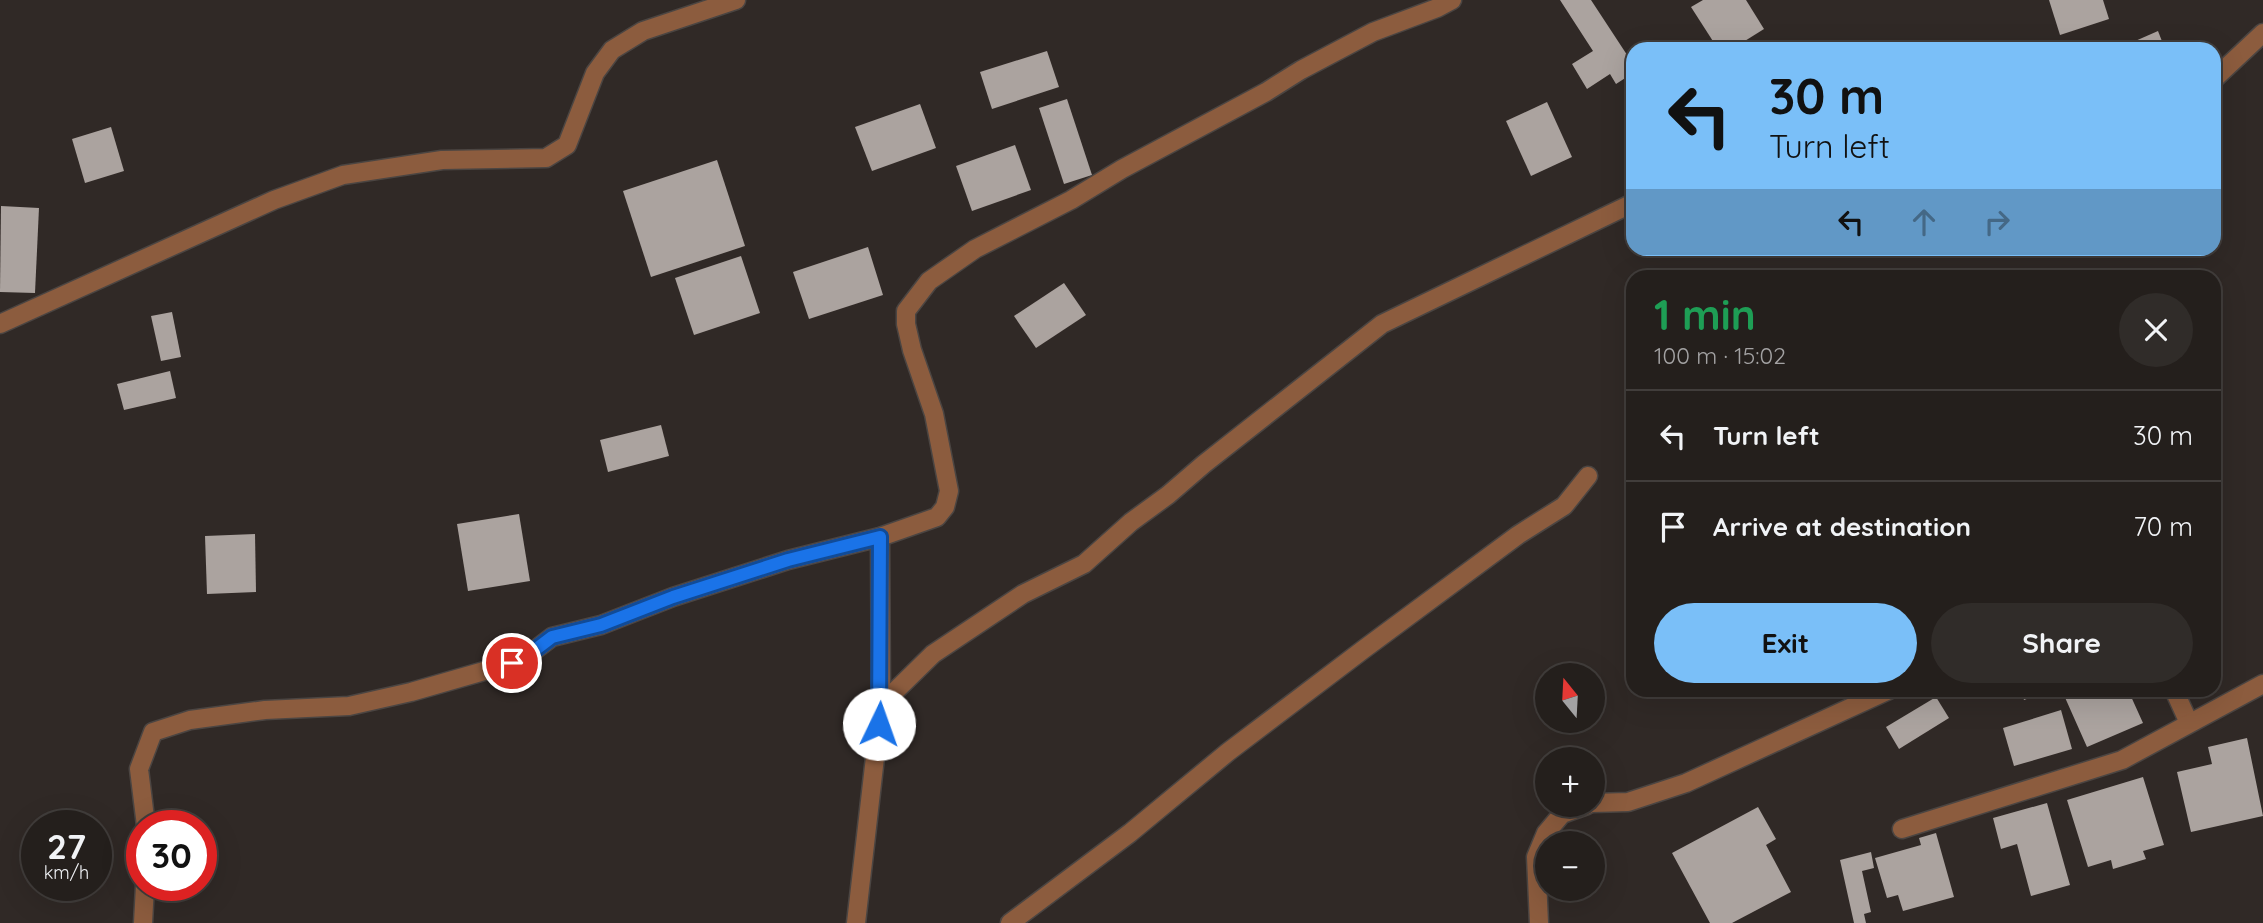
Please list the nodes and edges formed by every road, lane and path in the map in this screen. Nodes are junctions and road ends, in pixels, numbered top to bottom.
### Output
1 (736, 0) edge
2 (1452, 0) edge
3 (2263, 33) edge
4 (2221, 72) edge
5 (1626, 206) edge
6 (0, 324) edge
7 (1588, 476) dead end
8 (880, 537) junction
9 (2263, 684) edge
10 (1874, 697) edge
11 (2177, 697) edge
12 (881, 705) junction
13 (2189, 723) junction
14 (1605, 803) edge
15 (144, 810) edge
16 (1559, 817) edge
17 (1902, 829) dead end
18 (144, 901) edge
19 (143, 923) edge
20 (856, 923) edge
21 (1010, 923) edge
22 (1539, 923) edge

1 - 6 street
2 - 8 street
3 - 4 street
5 - 12 street
7 - 21 street
8 - 12 street
8 - 15 street
9 - 13 street
10 - 14 street
11 - 13 street
12 - 20 street
13 - 17 street
16 - 22 street
18 - 19 street

